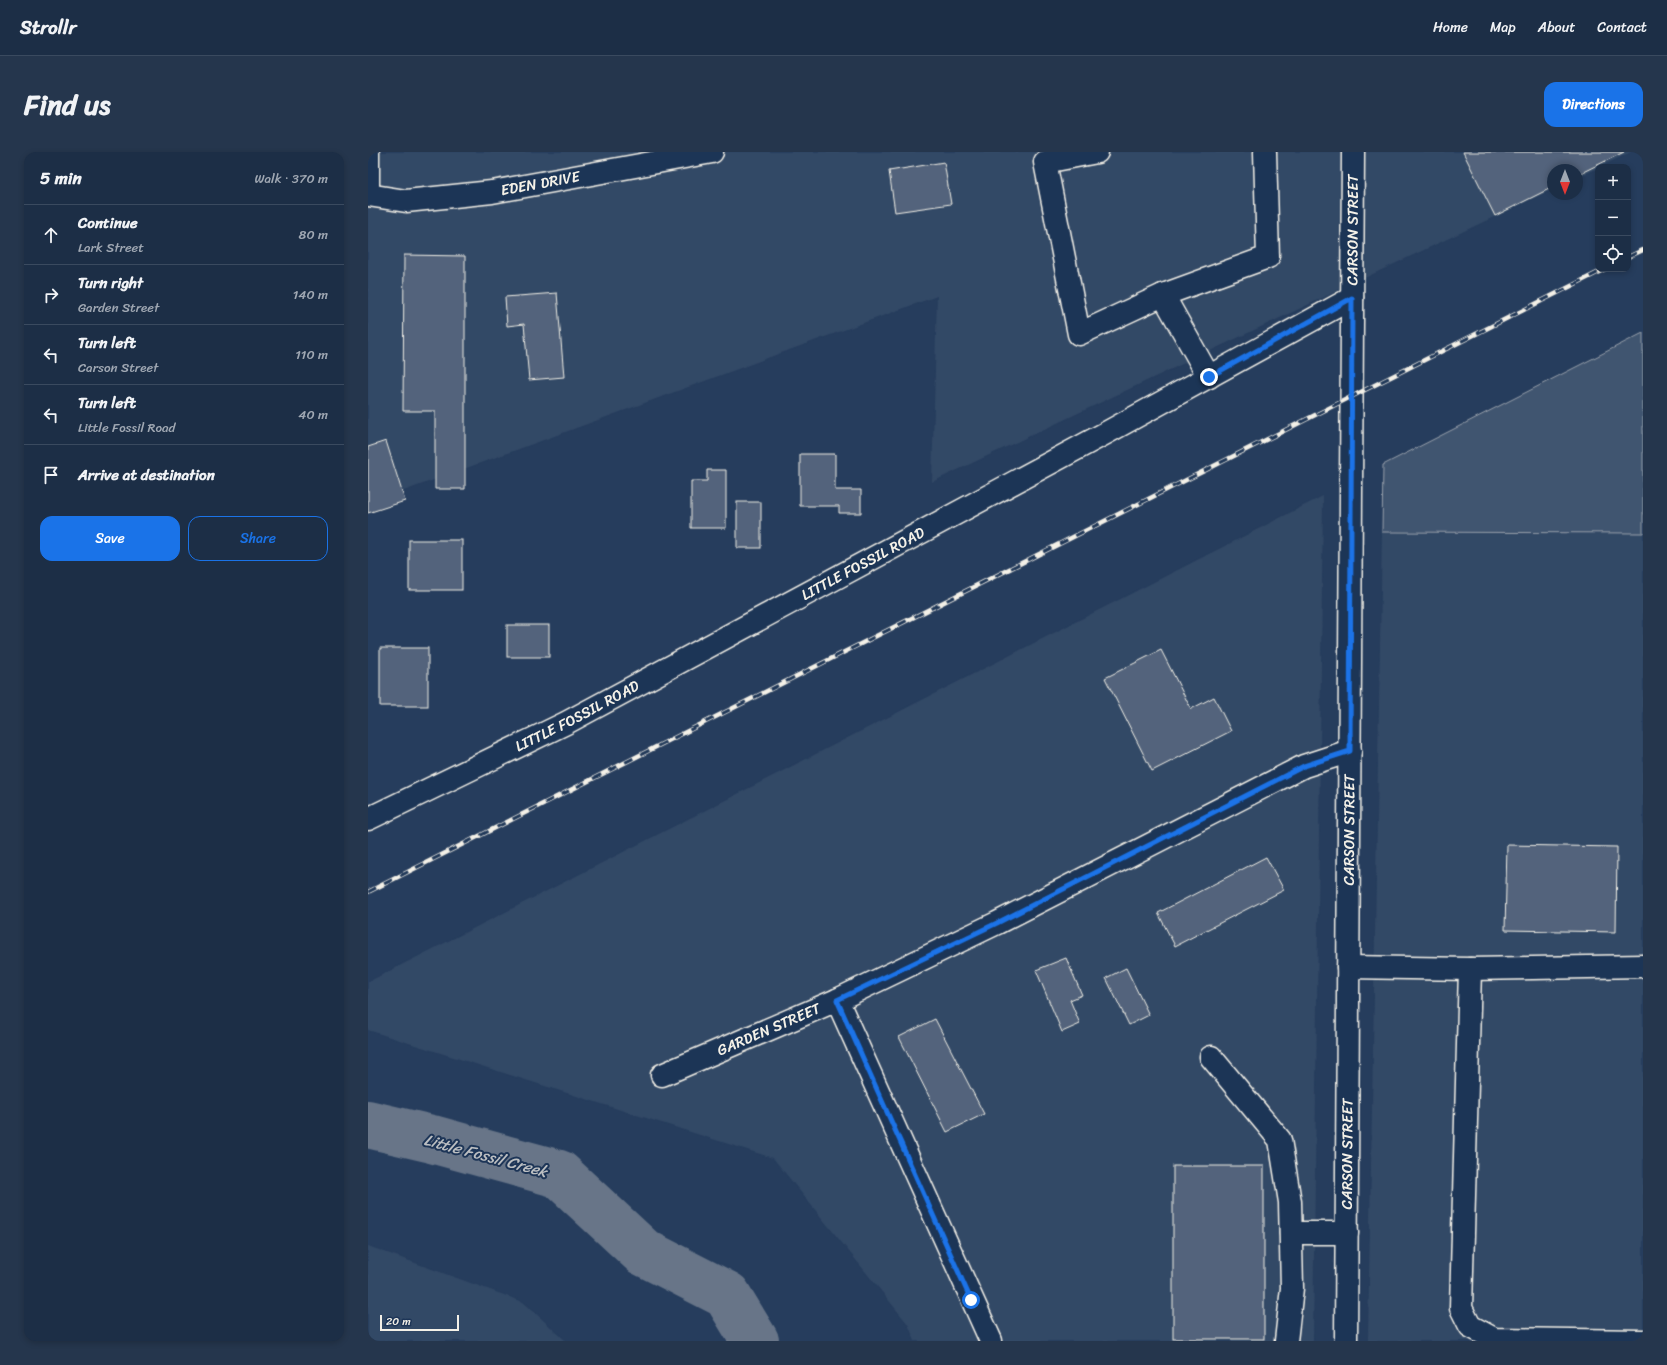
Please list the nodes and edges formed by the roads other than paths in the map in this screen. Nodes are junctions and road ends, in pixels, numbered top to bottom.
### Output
1 (368, 152) edge
2 (712, 152) edge
3 (1097, 152) edge
4 (1266, 152) edge
5 (1353, 152) edge
6 (1044, 157) edge
7 (368, 187) edge
8 (368, 195) edge
9 (1163, 295) junction
10 (1352, 298) junction
11 (1209, 377) junction
12 (1350, 751) junction
13 (368, 819) edge
14 (1643, 966) edge
15 (1348, 967) junction
16 (1470, 969) junction
17 (837, 1000) junction
18 (1211, 1057) dead end
19 (662, 1075) dead end
20 (1291, 1233) junction
21 (1347, 1233) junction
22 (991, 1341) edge
23 (1286, 1341) edge
24 (1346, 1341) edge
25 (1643, 1341) edge

1 - 7 street
2 - 8 street, EDEN DRIVE
3 - 6 street
4 - 9 street
5 - 10 street, CARSON STREET
6 - 9 street
9 - 11 street
10 - 11 street, LITTLE FOSSIL ROAD
10 - 12 street, CARSON STREET
11 - 13 street, LITTLE FOSSIL ROAD
12 - 15 street, CARSON STREET
12 - 17 street, GARDEN STREET
14 - 16 street
15 - 16 street
15 - 21 street, CARSON STREET
16 - 25 street
17 - 19 street, GARDEN STREET
17 - 22 street
18 - 20 street
20 - 21 street
20 - 23 street
21 - 24 street, CARSON STREET

